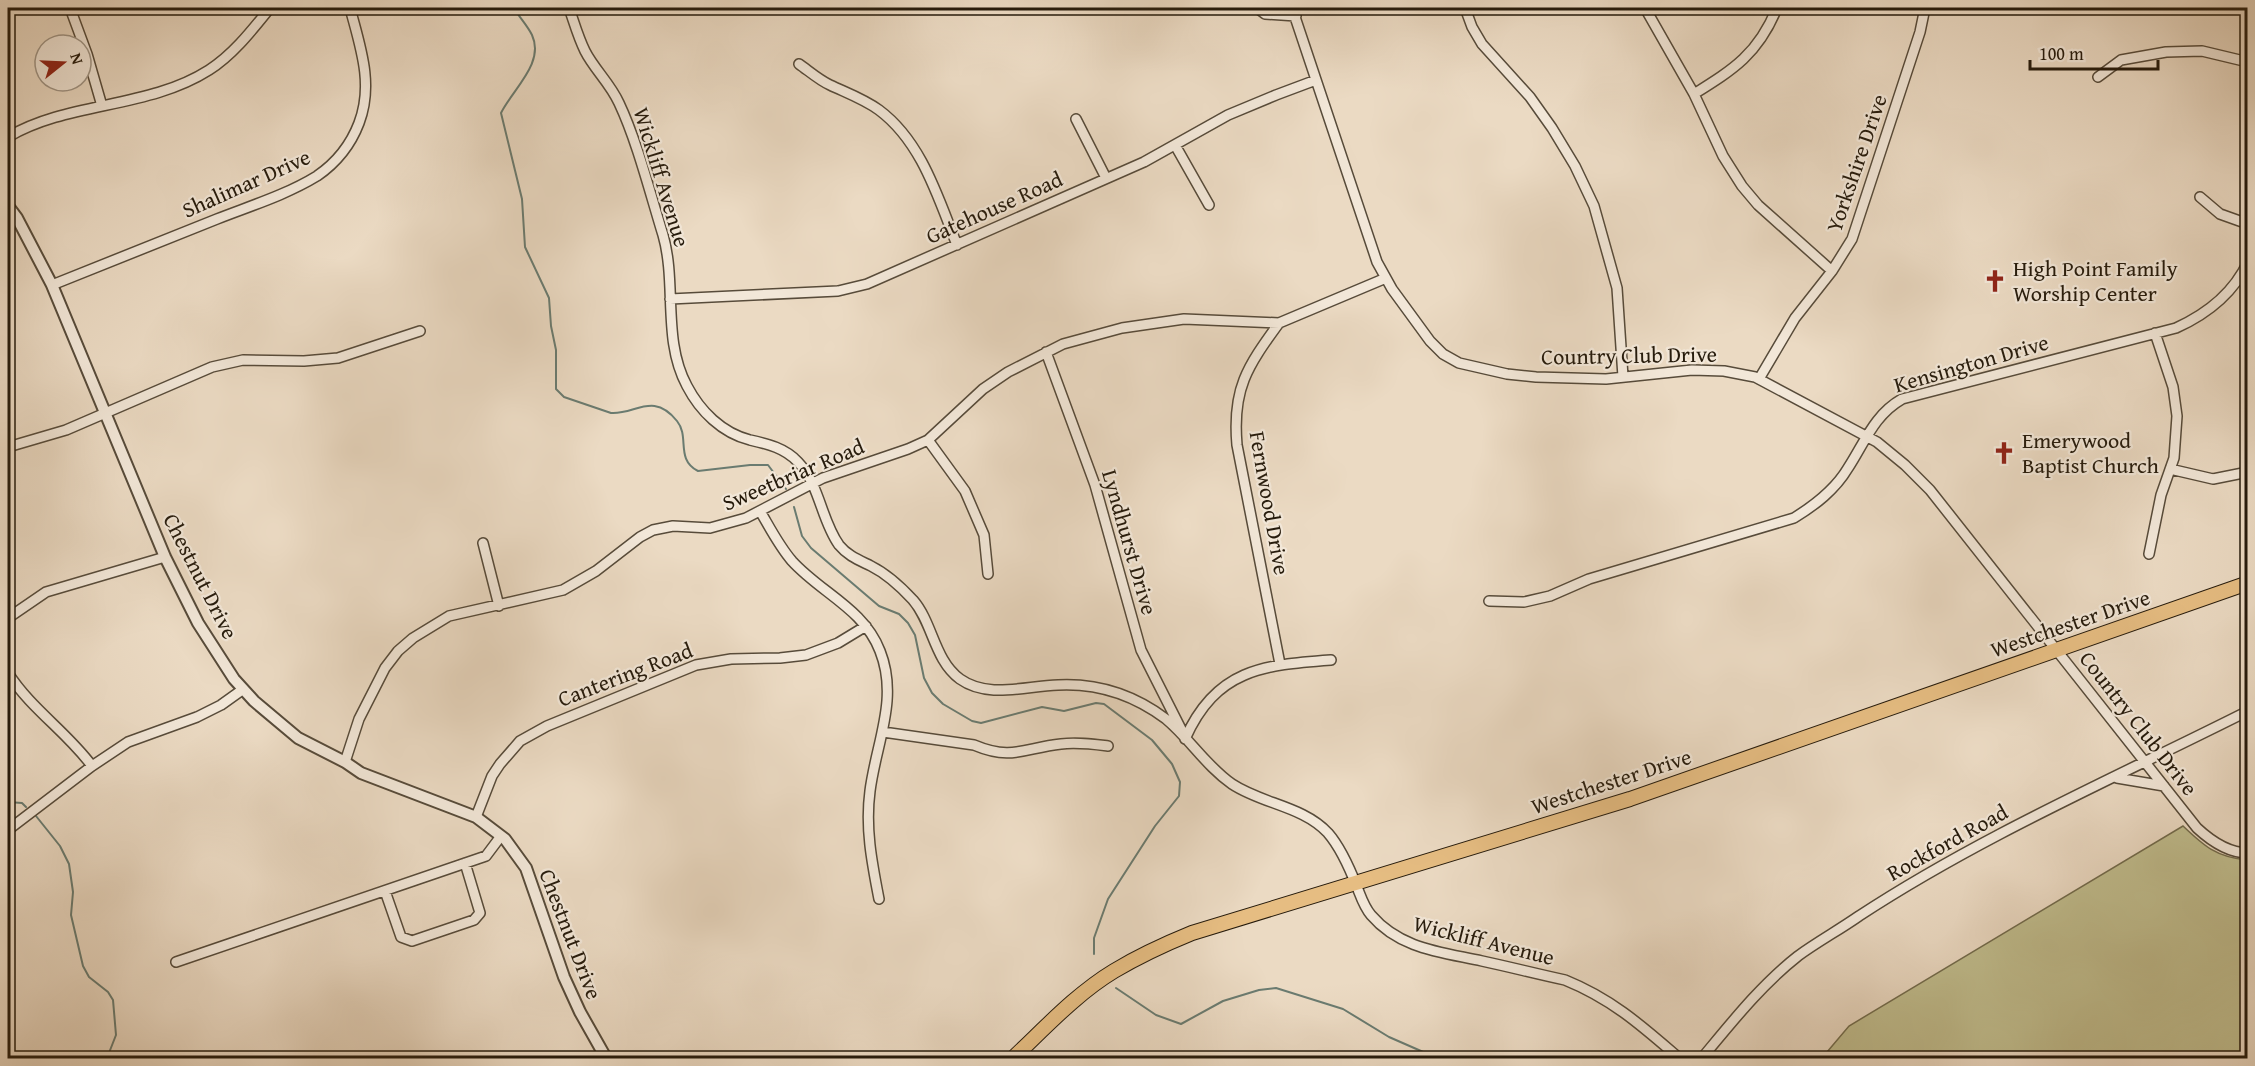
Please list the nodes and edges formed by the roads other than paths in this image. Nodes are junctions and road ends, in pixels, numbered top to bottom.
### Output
1 (70, 8) edge
2 (270, 8) edge
3 (350, 8) edge
4 (568, 8) edge
5 (1257, 8) edge
6 (1465, 8) edge
7 (1645, 8) edge
8 (1778, 8) edge
9 (1925, 8) edge
10 (1294, 12) edge
11 (2247, 62) edge
12 (799, 64) dead end
13 (2098, 77) dead end
14 (1316, 80) junction
15 (1694, 94) junction
16 (102, 106) junction
17 (1076, 119) dead end
18 (8, 137) edge
19 (1175, 145) junction
20 (1106, 178) junction
21 (2200, 198) dead end
22 (1209, 205) dead end
23 (8, 206) edge
24 (2247, 224) edge
25 (957, 245) junction
26 (2247, 262) edge
27 (1832, 271) junction
28 (1386, 278) junction
29 (52, 285) junction
30 (670, 299) junction
31 (1279, 323) junction
32 (420, 331) dead end
33 (2155, 333) junction
34 (1047, 352) junction
35 (1623, 377) junction
36 (1759, 379) junction
37 (105, 411) junction
38 (1866, 436) junction
39 (928, 440) junction
40 (8, 447) edge
41 (2170, 468) junction
42 (2247, 472) edge
43 (812, 484) junction
44 (760, 511) junction
45 (483, 543) dead end
46 (2149, 554) dead end
47 (165, 557) junction
48 (988, 574) dead end
49 (2247, 583) edge
50 (1489, 601) dead end
51 (499, 606) junction
52 (8, 618) edge
53 (866, 626) junction
54 (2056, 650) junction
55 (1331, 660) dead end
56 (1280, 663) junction
57 (8, 673) edge
58 (242, 690) junction
59 (2247, 711) edge
60 (883, 732) junction
61 (1185, 739) junction
62 (1108, 746) dead end
63 (345, 762) junction
64 (2145, 763) junction
65 (92, 766) junction
66 (2115, 778) junction
67 (2164, 786) junction
68 (476, 817) junction
69 (8, 830) edge
70 (501, 836) junction
71 (2247, 853) edge
72 (465, 863) junction
73 (1356, 883) junction
74 (385, 891) junction
75 (879, 899) dead end
76 (177, 962) dead end
77 (606, 1059) edge
78 (1013, 1059) edge
79 (1679, 1059) edge
80 (1702, 1059) edge

1 - 16 street
2 - 16 street
3 - 29 street, Shalimar Drive
4 - 30 street, Wickliff Avenue
5 - 10 street
6 - 35 street
7 - 15 street
8 - 15 street
9 - 27 street, Yorkshire Drive
10 - 14 street, Country Club Drive
11 - 13 street
12 - 25 street
14 - 19 street, Gatehouse Road
14 - 28 street, Country Club Drive
15 - 27 street
16 - 18 street
17 - 20 street
19 - 20 street, Gatehouse Road
19 - 22 street
20 - 25 street, Gatehouse Road
21 - 24 street
23 - 29 street, Chestnut Drive
25 - 30 street, Gatehouse Road
26 - 33 street, Kensington Drive
27 - 36 street, Yorkshire Drive
28 - 31 street, Sweetbriar Road
28 - 35 street, Country Club Drive
29 - 37 street, Chestnut Drive
30 - 43 street, Wickliff Avenue
31 - 34 street, Sweetbriar Road
31 - 56 street, Fernwood Drive
32 - 37 street
33 - 38 street, Kensington Drive
33 - 41 street
34 - 39 street, Sweetbriar Road
34 - 61 street, Lyndhurst Drive
35 - 36 street, Country Club Drive
36 - 38 street, Country Club Drive
37 - 40 street
37 - 47 street, Chestnut Drive
38 - 50 street, Kensington Drive
38 - 54 street, Country Club Drive
39 - 43 street, Sweetbriar Road
39 - 48 street
41 - 42 street
41 - 46 street
43 - 44 street, Sweetbriar Road
43 - 61 street, Wickliff Avenue
44 - 51 street, Sweetbriar Road
44 - 53 street
45 - 51 street
47 - 52 street
47 - 58 street, Chestnut Drive
49 - 54 main road, Westchester Drive
51 - 63 street, Sweetbriar Road
53 - 60 street
53 - 68 street, Cantering Road
54 - 64 street, Country Club Drive
54 - 73 main road, Westchester Drive
55 - 56 street
56 - 61 street
57 - 65 street
58 - 63 street, Chestnut Drive
58 - 65 street
59 - 64 street, Rockford Road
60 - 62 street
60 - 75 street
61 - 73 street, Wickliff Avenue
63 - 68 street, Chestnut Drive
64 - 66 street, Rockford Road
64 - 67 street, Country Club Drive
65 - 69 street
66 - 67 street
66 - 80 street, Rockford Road
67 - 71 street, Country Club Drive
68 - 70 street, Chestnut Drive
70 - 72 street
70 - 77 street, Chestnut Drive
72 - 74 street
72 - 74 street
73 - 78 main road, Westchester Drive
73 - 79 street, Wickliff Avenue
74 - 76 street

